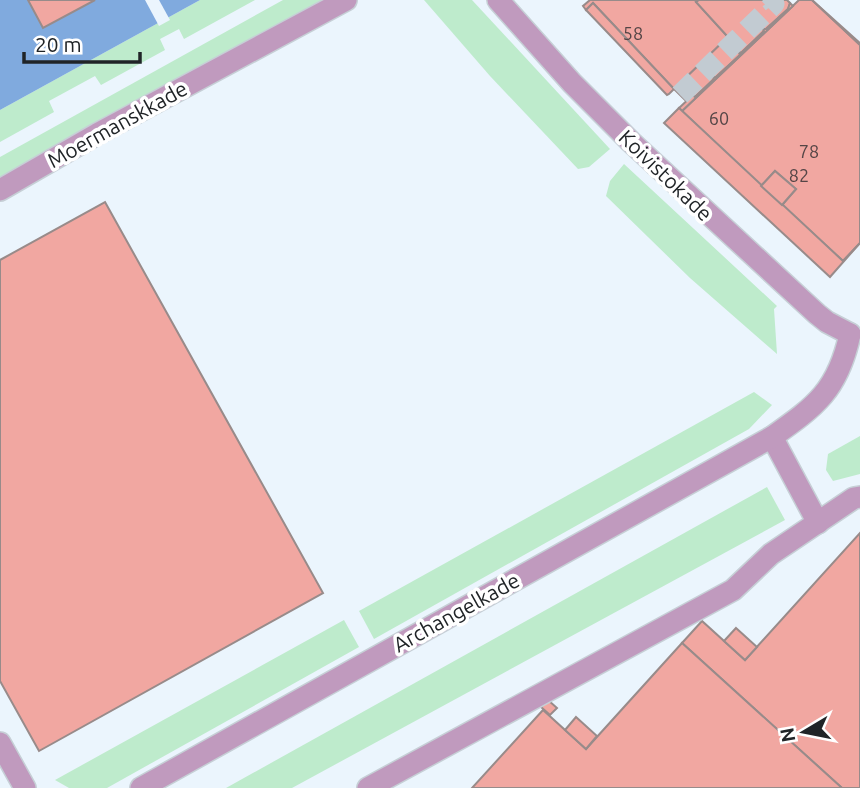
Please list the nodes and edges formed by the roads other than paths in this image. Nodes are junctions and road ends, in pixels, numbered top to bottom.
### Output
1 (346, 0) edge
2 (498, 0) edge
3 (0, 190) edge
4 (857, 338) edge
5 (772, 437) junction
6 (860, 497) edge
7 (818, 523) junction
8 (0, 744) edge
9 (24, 788) edge
10 (141, 788) edge
11 (368, 788) edge

1 - 3 street, Moermanskkade
2 - 4 street, Koivistokade
4 - 5 street, Archangelkade
5 - 7 street
5 - 10 street, Archangelkade
6 - 7 street
7 - 11 street
8 - 9 street

